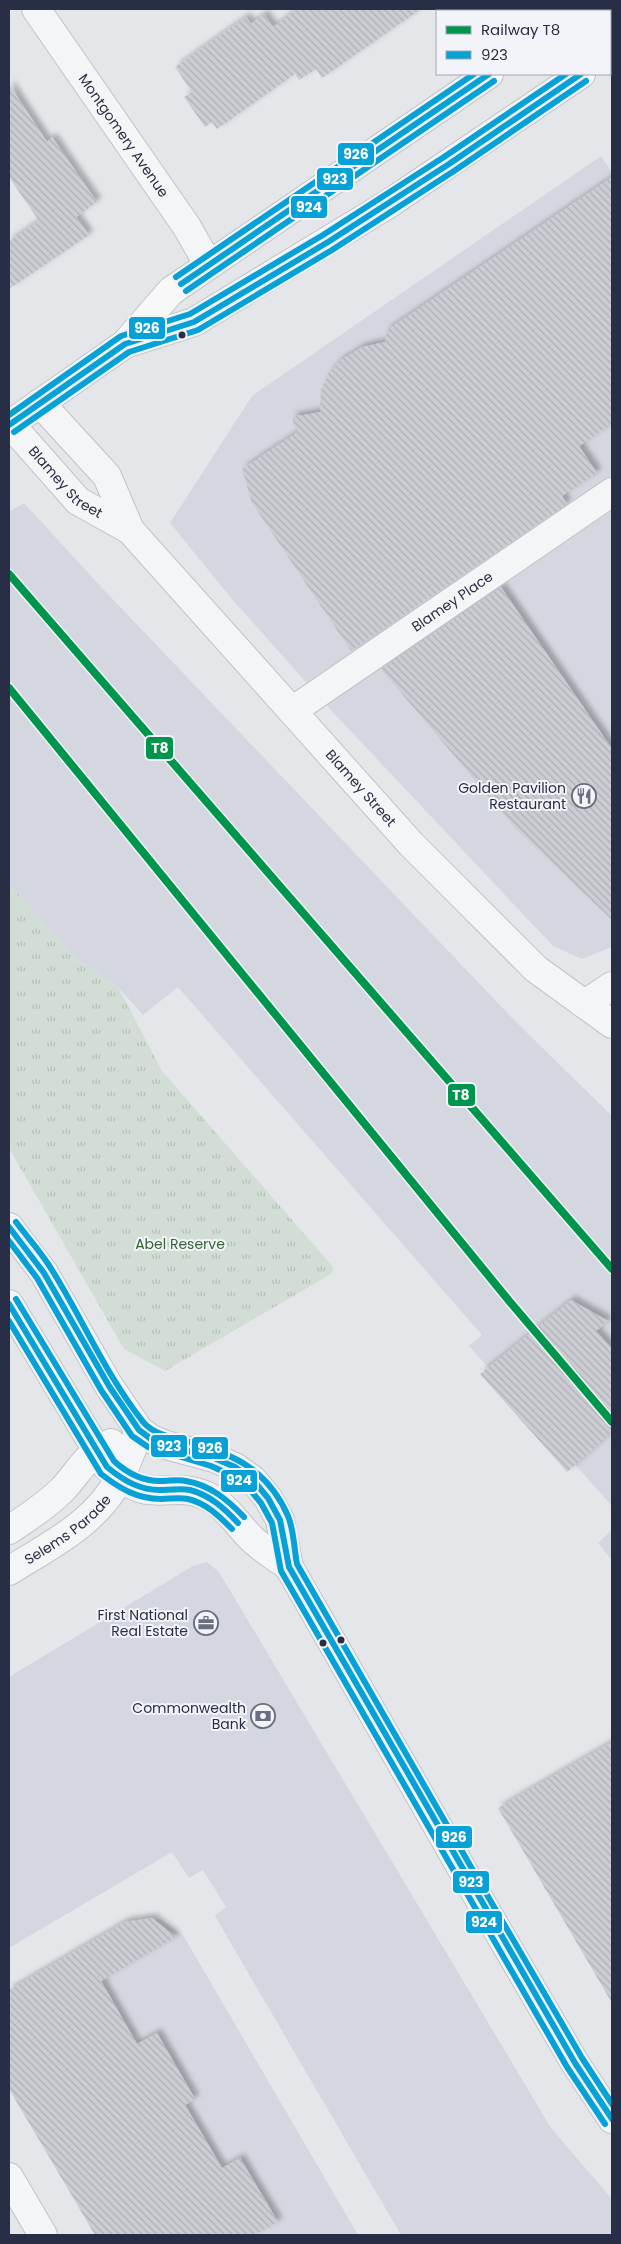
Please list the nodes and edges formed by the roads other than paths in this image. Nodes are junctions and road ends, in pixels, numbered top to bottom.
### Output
1 (36, 9) edge
2 (487, 75) edge
3 (580, 75) edge
4 (208, 264) junction
5 (125, 344) junction
6 (40, 403) junction
7 (9, 425) edge
8 (612, 492) edge
9 (130, 530) junction
10 (292, 711) junction
11 (612, 986) edge
12 (585, 1004) junction
13 (612, 1024) edge
14 (9, 1227) edge
15 (9, 1304) edge
16 (139, 1430) junction
17 (95, 1450) junction
18 (120, 1478) junction
19 (9, 1530) edge
20 (289, 1566) junction
21 (9, 1571) edge
22 (612, 2119) edge
23 (9, 2177) edge
24 (43, 2235) edge

1 - 4 street, Montgomery Avenue
2 - 4 main road
3 - 5 main road
4 - 5 main road
5 - 6 main road
6 - 7 main road
6 - 9 street, Blamey Street
7 - 9 street, Blamey Street
8 - 10 street, Blamey Place
9 - 10 street, Blamey Street
10 - 12 street, Blamey Street
11 - 12 street
12 - 13 street, Blamey Street
14 - 16 street
15 - 17 street
16 - 17 street
16 - 18 street, Selems Parade
16 - 20 street
17 - 18 street
17 - 19 street
18 - 20 street
18 - 21 street, Selems Parade
20 - 22 street
23 - 24 street

